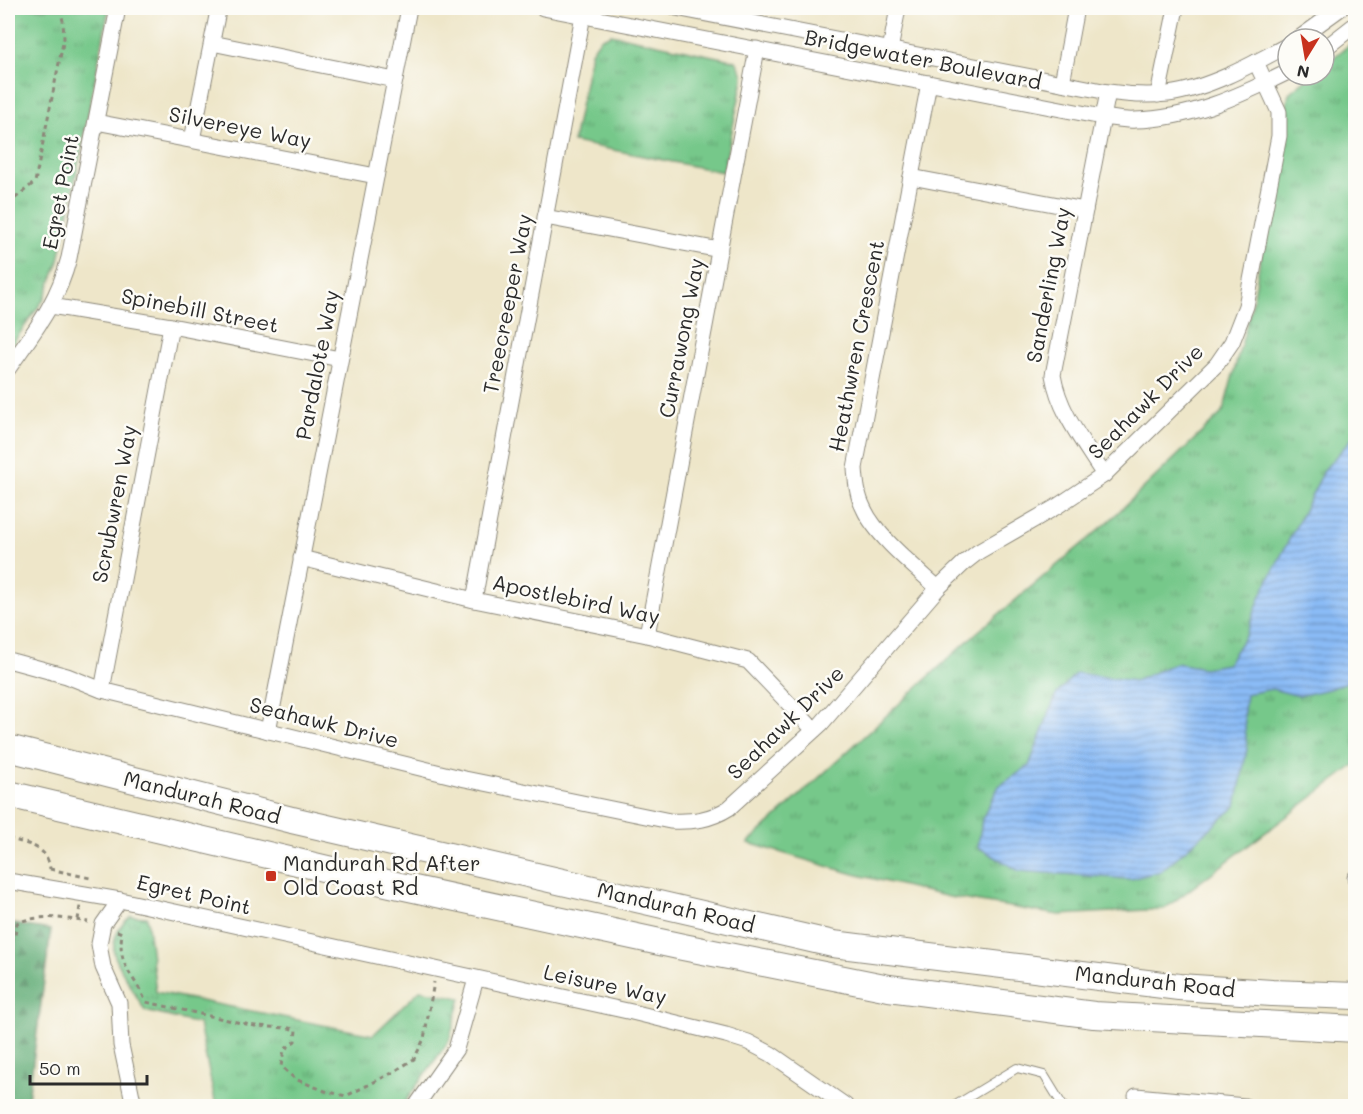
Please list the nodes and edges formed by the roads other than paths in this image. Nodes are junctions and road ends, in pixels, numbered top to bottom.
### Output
1 (118, 8) edge
2 (409, 8) edge
3 (543, 8) edge
4 (676, 8) edge
5 (898, 8) edge
6 (1076, 8) edge
7 (1176, 8) edge
8 (1341, 8) edge
9 (218, 11) dead end
10 (718, 12) edge
11 (584, 15) junction
12 (1356, 24) edge
13 (1315, 27) edge
14 (1336, 40) edge
15 (712, 41) junction
16 (212, 43) junction
17 (757, 49) junction
18 (890, 50) junction
19 (1276, 51) edge
20 (1256, 62) junction
21 (1276, 78) edge
22 (395, 80) junction
23 (929, 83) junction
24 (1062, 83) junction
25 (1266, 83) junction
26 (1108, 92) junction
27 (1158, 95) junction
28 (1102, 117) junction
29 (96, 122) junction
30 (192, 140) junction
31 (376, 176) junction
32 (911, 177) junction
33 (1085, 210) junction
34 (545, 218) junction
35 (720, 250) junction
36 (51, 306) junction
37 (171, 326) junction
38 (340, 360) junction
39 (8, 369) edge
40 (1104, 475) junction
41 (301, 558) junction
42 (938, 588) junction
43 (474, 600) junction
44 (647, 635) junction
45 (8, 660) edge
46 (102, 690) junction
47 (814, 730) junction
48 (268, 731) junction
49 (8, 748) edge
50 (8, 794) edge
51 (8, 881) edge
52 (120, 900) junction
53 (476, 979) junction
54 (1356, 996) edge
55 (1356, 1029) edge
56 (1136, 1096) dead end
57 (134, 1107) edge
58 (417, 1107) edge
59 (846, 1107) edge
60 (954, 1107) edge
61 (1064, 1107) edge
62 (1245, 1107) edge

1 - 29 street, Egret Point
2 - 22 street, Pardalote Way
3 - 11 street, Bridgewater Boulevard
4 - 10 street, Bridgewater Boulevard
5 - 18 street
6 - 24 street
7 - 27 street
8 - 13 street
9 - 16 street
10 - 15 street
10 - 18 street, Bridgewater Boulevard
11 - 15 street, Bridgewater Boulevard
11 - 34 street, Treecreeper Way
12 - 14 street
15 - 17 street, Bridgewater Boulevard
16 - 22 street
16 - 30 street
17 - 23 street, Bridgewater Boulevard
17 - 35 street, Currawong Way
18 - 24 street, Bridgewater Boulevard
19 - 20 street, Bridgewater Boulevard
20 - 25 street, Seahawk Drive
20 - 27 street, Bridgewater Boulevard
21 - 25 street, Bridgewater Boulevard
22 - 31 street, Pardalote Way
23 - 28 street, Bridgewater Boulevard
23 - 32 street, Heathwren Crescent
24 - 26 street, Bridgewater Boulevard
25 - 28 street, Bridgewater Boulevard
25 - 40 street, Seahawk Drive
26 - 27 street, Bridgewater Boulevard
26 - 28 street, Sanderling Way
28 - 33 street, Sanderling Way
29 - 30 street, Silvereye Way
29 - 36 street, Egret Point
30 - 31 street, Silvereye Way
31 - 38 street, Pardalote Way
32 - 33 street
32 - 42 street, Heathwren Crescent
33 - 40 street, Sanderling Way
34 - 35 street
34 - 43 street, Treecreeper Way
35 - 44 street, Currawong Way
36 - 37 street, Spinebill Street
36 - 39 street, Egret Point
37 - 38 street, Spinebill Street
37 - 46 street, Scrubwren Way
38 - 41 street, Pardalote Way
40 - 42 street, Seahawk Drive
41 - 43 street, Apostlebird Way
41 - 48 street, Pardalote Way
42 - 47 street, Seahawk Drive
43 - 44 street, Apostlebird Way
44 - 47 street, Apostlebird Way
45 - 46 street, Seahawk Drive
46 - 48 street, Seahawk Drive
47 - 48 street, Seahawk Drive
49 - 54 highway, Mandurah Road
50 - 55 highway, Mandurah Road
51 - 52 street, Egret Point
52 - 53 street, Egret Point
52 - 57 street
53 - 58 street
53 - 59 street, Leisure Way
56 - 62 street
60 - 61 lane

